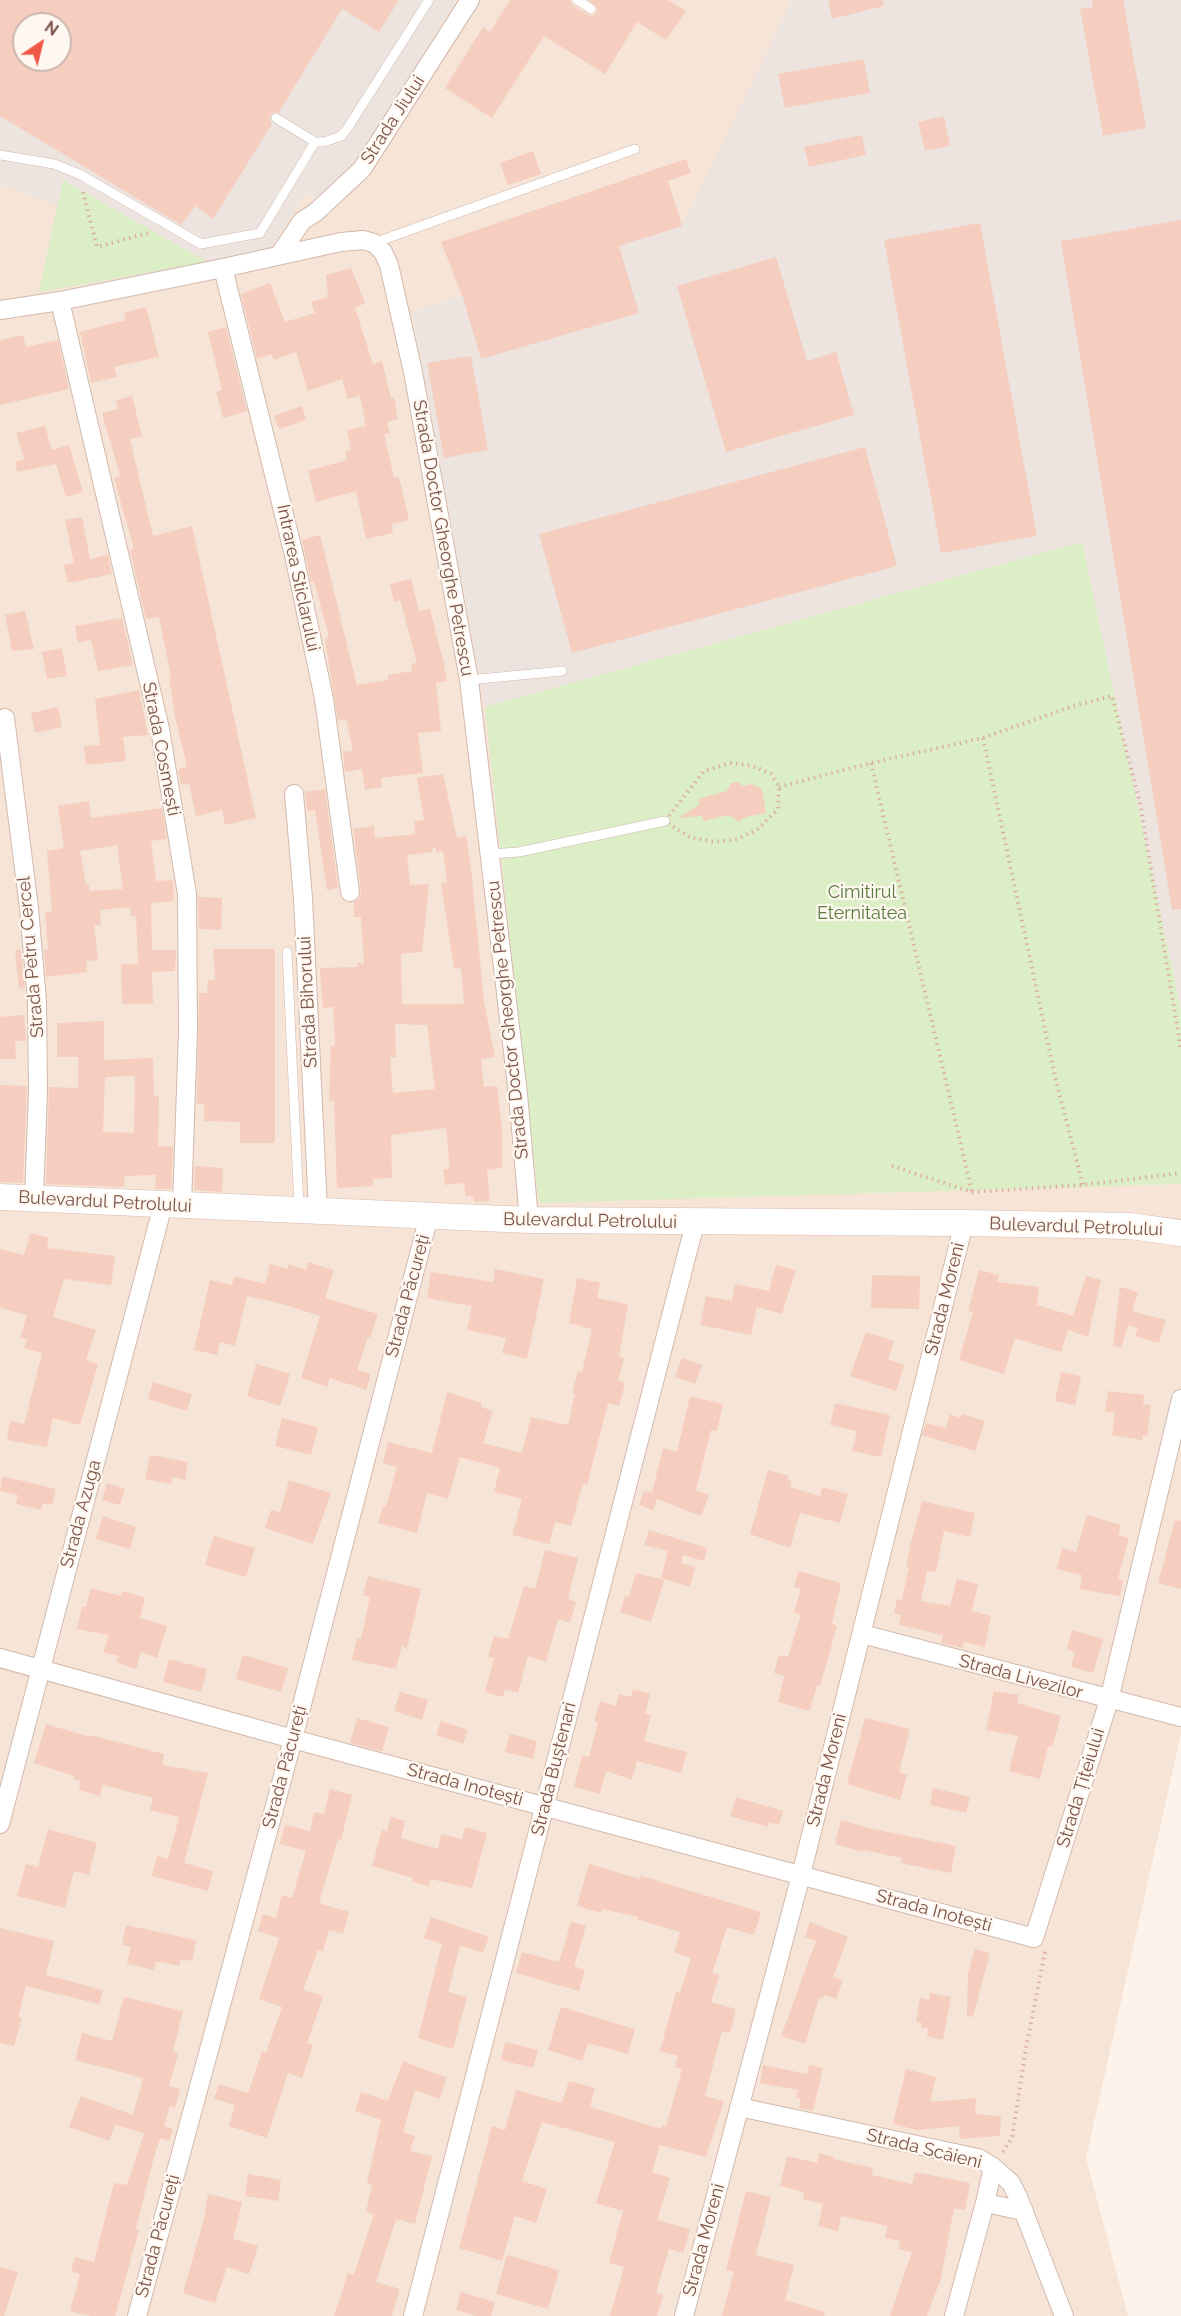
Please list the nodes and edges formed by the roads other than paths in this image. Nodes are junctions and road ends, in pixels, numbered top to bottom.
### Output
1 (429, 0) edge
2 (471, 0) edge
3 (577, 0) edge
4 (591, 9) dead end
5 (276, 118) dead end
6 (315, 142) junction
7 (635, 149) dead end
8 (0, 155) edge
9 (374, 243) junction
10 (280, 254) junction
11 (223, 268) junction
12 (60, 301) junction
13 (0, 310) edge
14 (562, 670) dead end
15 (469, 680) junction
16 (5, 718) dead end
17 (294, 794) dead end
18 (665, 821) road end
19 (489, 854) junction
20 (350, 892) dead end
21 (287, 952) dead end
22 (0, 1197) edge
23 (34, 1198) junction
24 (173, 1205) junction
25 (309, 1210) junction
26 (429, 1216) junction
27 (529, 1220) junction
28 (695, 1223) junction
29 (964, 1223) junction
30 (1181, 1233) edge
31 (1181, 1399) edge
32 (862, 1634) junction
33 (0, 1658) edge
34 (41, 1669) junction
35 (1109, 1700) junction
36 (1181, 1717) edge
37 (293, 1739) junction
38 (544, 1806) junction
39 (0, 1824) edge
40 (801, 1875) junction
41 (1034, 1938) joint
42 (739, 2107) junction
43 (993, 2167) junction
44 (985, 2203) junction
45 (1024, 2211) junction
46 (137, 2316) edge
47 (412, 2316) edge
48 (684, 2316) edge
49 (954, 2316) edge
50 (1064, 2316) edge

1 - 6 lane
2 - 10 street, Strada Jiului
3 - 4 lane
5 - 6 lane
6 - 8 lane
7 - 9 lane
9 - 10 street
9 - 15 street, Strada Doctor Gheorghe Petrescu
10 - 11 street
11 - 12 street
11 - 20 street, Intrarea Sticlarului
12 - 13 street
12 - 24 street, Strada Cosmești
14 - 15 lane
15 - 19 street, Strada Doctor Gheorghe Petrescu
16 - 23 street, Strada Petru Cercel
17 - 25 street, Strada Bihorului
18 - 19 lane
19 - 27 street, Strada Doctor Gheorghe Petrescu
21 - 25 lane
22 - 23 street, Bulevardul Petrolului
23 - 24 street, Bulevardul Petrolului
24 - 25 street, Bulevardul Petrolului
24 - 34 street, Strada Azuga
25 - 26 street, Bulevardul Petrolului
26 - 27 street, Bulevardul Petrolului
26 - 37 street, Strada Păcureți
27 - 28 street, Bulevardul Petrolului
28 - 29 street, Bulevardul Petrolului
28 - 38 street, Strada Buștenari
29 - 30 street, Bulevardul Petrolului
29 - 32 street, Strada Moreni
31 - 35 street, Strada Țițeiului
32 - 35 street, Strada Livezilor
32 - 40 street, Strada Moreni
33 - 34 street, Strada Inotești
34 - 37 street, Strada Inotești
34 - 39 street, Strada Azuga
35 - 36 street, Strada Livezilor
35 - 41 street, Strada Țițeiului
37 - 38 street, Strada Inotești
37 - 46 street, Strada Păcureți
38 - 40 street, Strada Inotești
38 - 47 street, Strada Buștenari
40 - 41 street, Strada Inotești
40 - 42 street, Strada Moreni
42 - 43 street, Strada Scăieni
42 - 48 street, Strada Moreni
43 - 44 street, Strada Scăieni
43 - 45 street
44 - 45 street
44 - 49 street, Strada Scăieni
45 - 50 street

